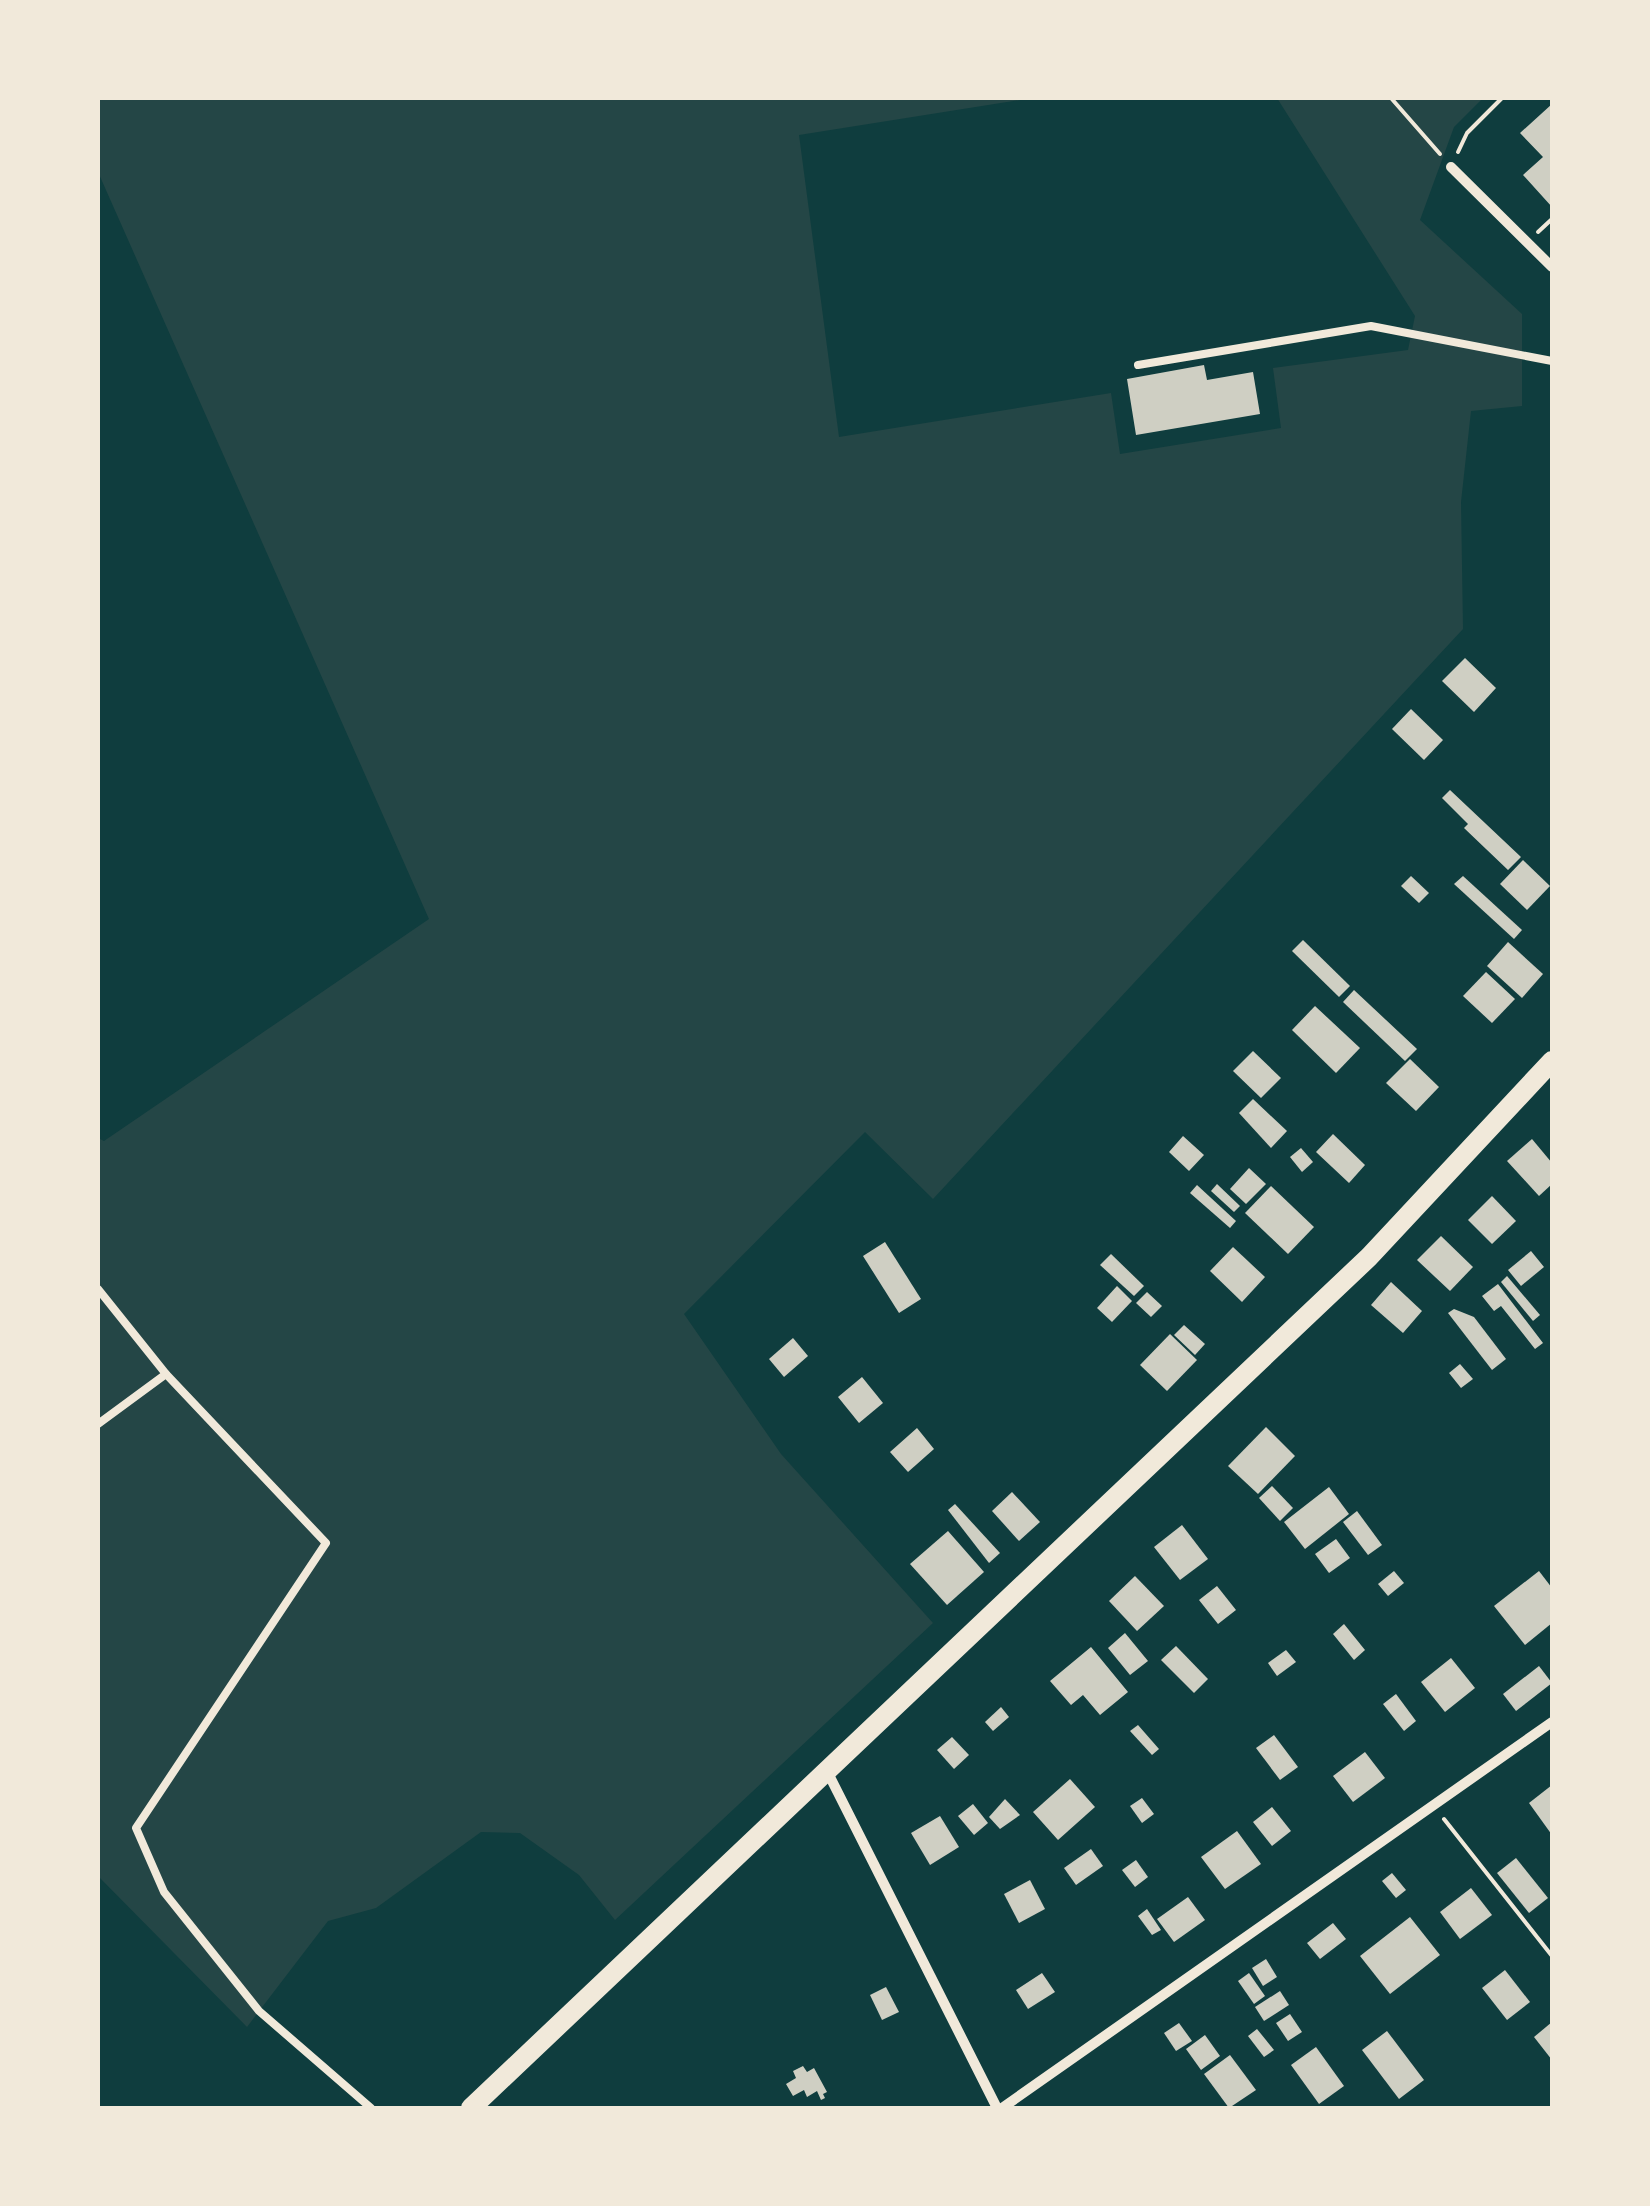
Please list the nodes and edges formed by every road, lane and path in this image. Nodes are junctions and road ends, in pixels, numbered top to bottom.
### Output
1 (1391, 98) edge
2 (1502, 98) edge
3 (1451, 167) junction
4 (1552, 267) edge
5 (1552, 362) edge
6 (1138, 365) dead end
7 (1552, 1062) edge
8 (98, 1289) edge
9 (166, 1374) junction
10 (98, 1424) edge
11 (1552, 1722) edge
12 (826, 1770) junction
13 (1435, 1808) junction
14 (1552, 1956) edge
15 (371, 2108) edge
16 (470, 2108) edge
17 (999, 2108) edge

1 - 3 path
2 - 3 path
3 - 4 street
5 - 6 lane
7 - 12 main road
8 - 9 lane
9 - 10 lane
9 - 15 lane
11 - 13 street
12 - 16 main road
12 - 17 street
13 - 14 path
13 - 17 street

